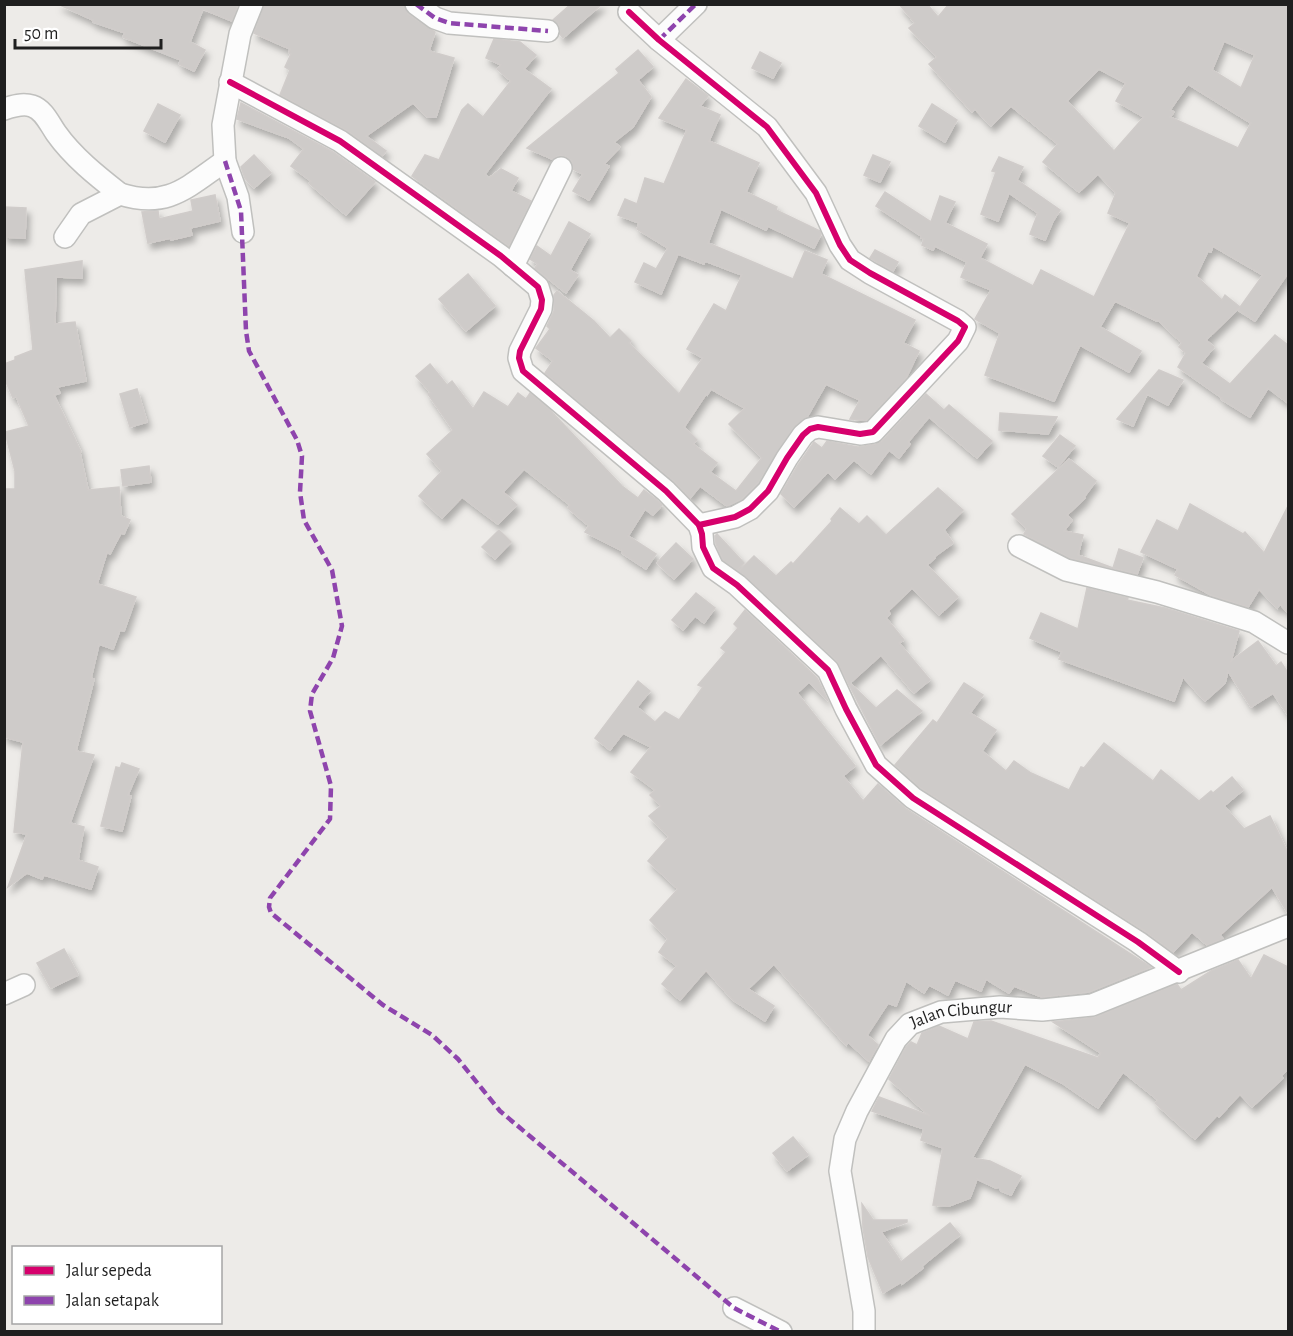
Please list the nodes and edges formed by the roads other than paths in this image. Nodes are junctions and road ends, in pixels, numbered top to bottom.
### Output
1 (252, 4) edge
2 (416, 4) edge
3 (696, 4) edge
4 (629, 12) dead end
5 (548, 31) dead end
6 (659, 39) junction
7 (230, 82) junction
8 (4, 109) edge
9 (225, 161) junction
10 (561, 168) dead end
11 (120, 194) junction
12 (243, 232) dead end
13 (65, 237) dead end
14 (513, 266) junction
15 (699, 525) junction
16 (1018, 546) dead end
17 (1288, 643) edge
18 (1288, 926) edge
19 (1179, 972) junction
20 (24, 984) dead end
21 (4, 994) edge
22 (734, 1308) dead end
23 (781, 1332) edge
24 (864, 1332) edge

1 - 7 street
2 - 5 street
3 - 6 street
4 - 6 street
6 - 15 street
7 - 9 street
7 - 14 street
8 - 11 street
9 - 11 street
9 - 12 street
10 - 14 street
11 - 13 street
14 - 15 street
15 - 19 street
16 - 17 street
18 - 19 street, Jalan Cibungur
19 - 24 street, Jalan Cibungur
20 - 21 street
22 - 23 street

